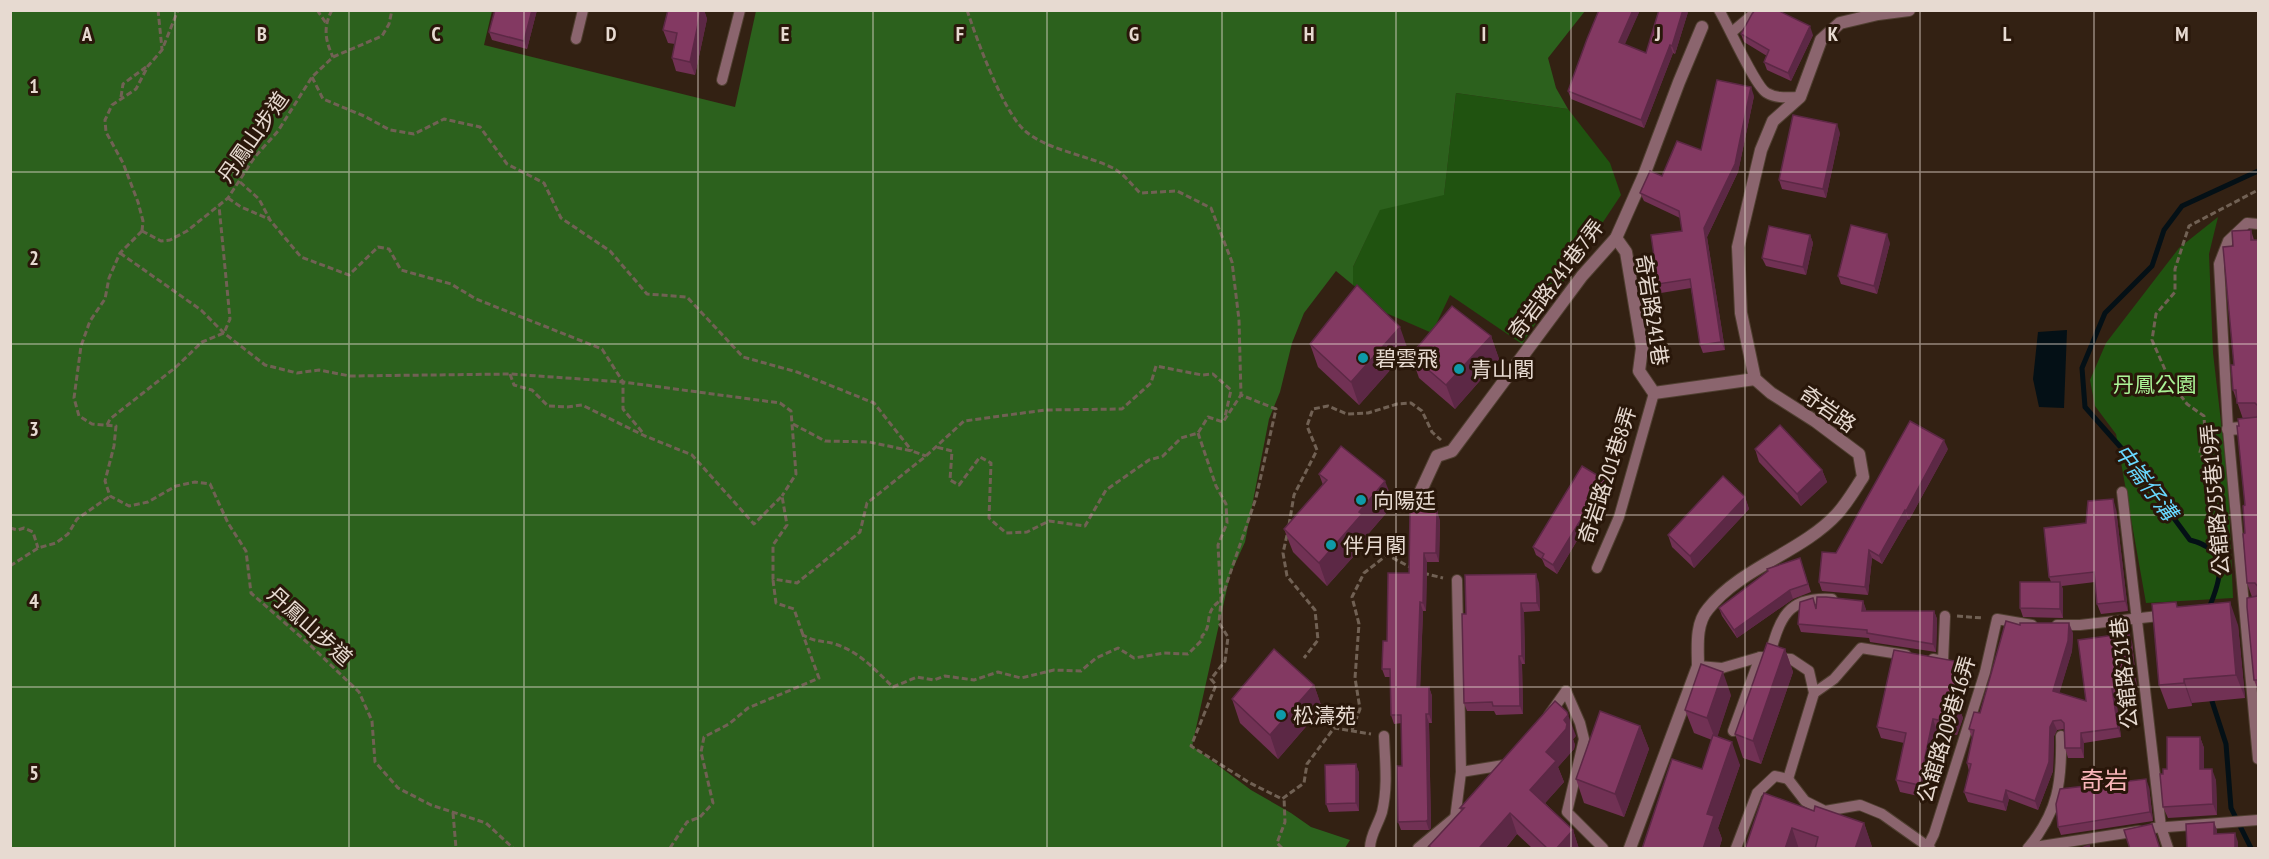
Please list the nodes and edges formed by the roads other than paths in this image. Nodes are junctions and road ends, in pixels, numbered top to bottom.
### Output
1 (583, 10) edge
2 (740, 10) edge
3 (1719, 10) edge
4 (1758, 10) edge
5 (1909, 10) edge
6 (1702, 27) dead end
7 (1732, 32) junction
8 (576, 39) dead end
9 (722, 80) dead end
10 (1800, 97) junction
11 (2259, 224) edge
12 (1616, 238) junction
13 (1755, 379) junction
14 (1654, 393) junction
15 (2259, 427) edge
16 (2228, 429) junction
17 (2122, 492) dead end
18 (1418, 497) dead end
19 (1597, 568) dead end
20 (1457, 580) road end
21 (1846, 600) edge
22 (2243, 608) junction
23 (2259, 608) edge
24 (2183, 614) edge
25 (1945, 615) road end
26 (2138, 617) junction
27 (1764, 657) junction
28 (1698, 666) junction
29 (1814, 693) junction
30 (1543, 724) edge
31 (1733, 731) edge
32 (1384, 736) road end
33 (2061, 736) dead end
34 (2259, 759) edge
35 (1461, 772) junction
36 (1497, 779) edge
37 (1788, 779) junction
38 (1472, 803) edge
39 (1455, 819) junction
40 (2254, 821) edge
41 (2161, 827) junction
42 (1928, 848) edge
43 (2028, 848) edge
44 (1370, 849) edge
45 (1418, 849) edge
46 (1603, 849) edge
47 (1630, 849) edge
48 (1736, 849) edge
49 (2168, 849) edge

1 - 8 lane
2 - 9 lane
3 - 7 lane
4 - 7 lane
5 - 10 street
6 - 12 street, 奇岩路241巷7弄
7 - 10 lane
10 - 13 street
11 - 16 lane, 公舘路255巷19弄
12 - 14 street, 奇岩路241巷
12 - 18 street, 奇岩路241巷7弄
13 - 14 street, 奇岩路241巷
13 - 28 street, 奇岩路
14 - 19 lane, 奇岩路201巷8弄
15 - 16 street
16 - 22 lane, 公舘路255巷19弄
17 - 26 lane, 公舘路231巷
20 - 35 lane
21 - 27 lane
22 - 23 lane
22 - 34 lane, 公舘路255巷19弄
24 - 26 lane
25 - 29 lane
26 - 41 lane, 公舘路231巷
26 - 42 lane, 公舘路209巷16弄
27 - 28 lane
27 - 29 lane
27 - 31 lane
28 - 47 street, 奇岩路
29 - 37 lane
30 - 46 lane
32 - 44 lane
33 - 43 lane
35 - 36 lane
35 - 39 lane
37 - 42 lane
37 - 48 lane
38 - 39 lane
39 - 45 lane
40 - 41 lane
41 - 43 lane
41 - 49 lane, 公舘路231巷

